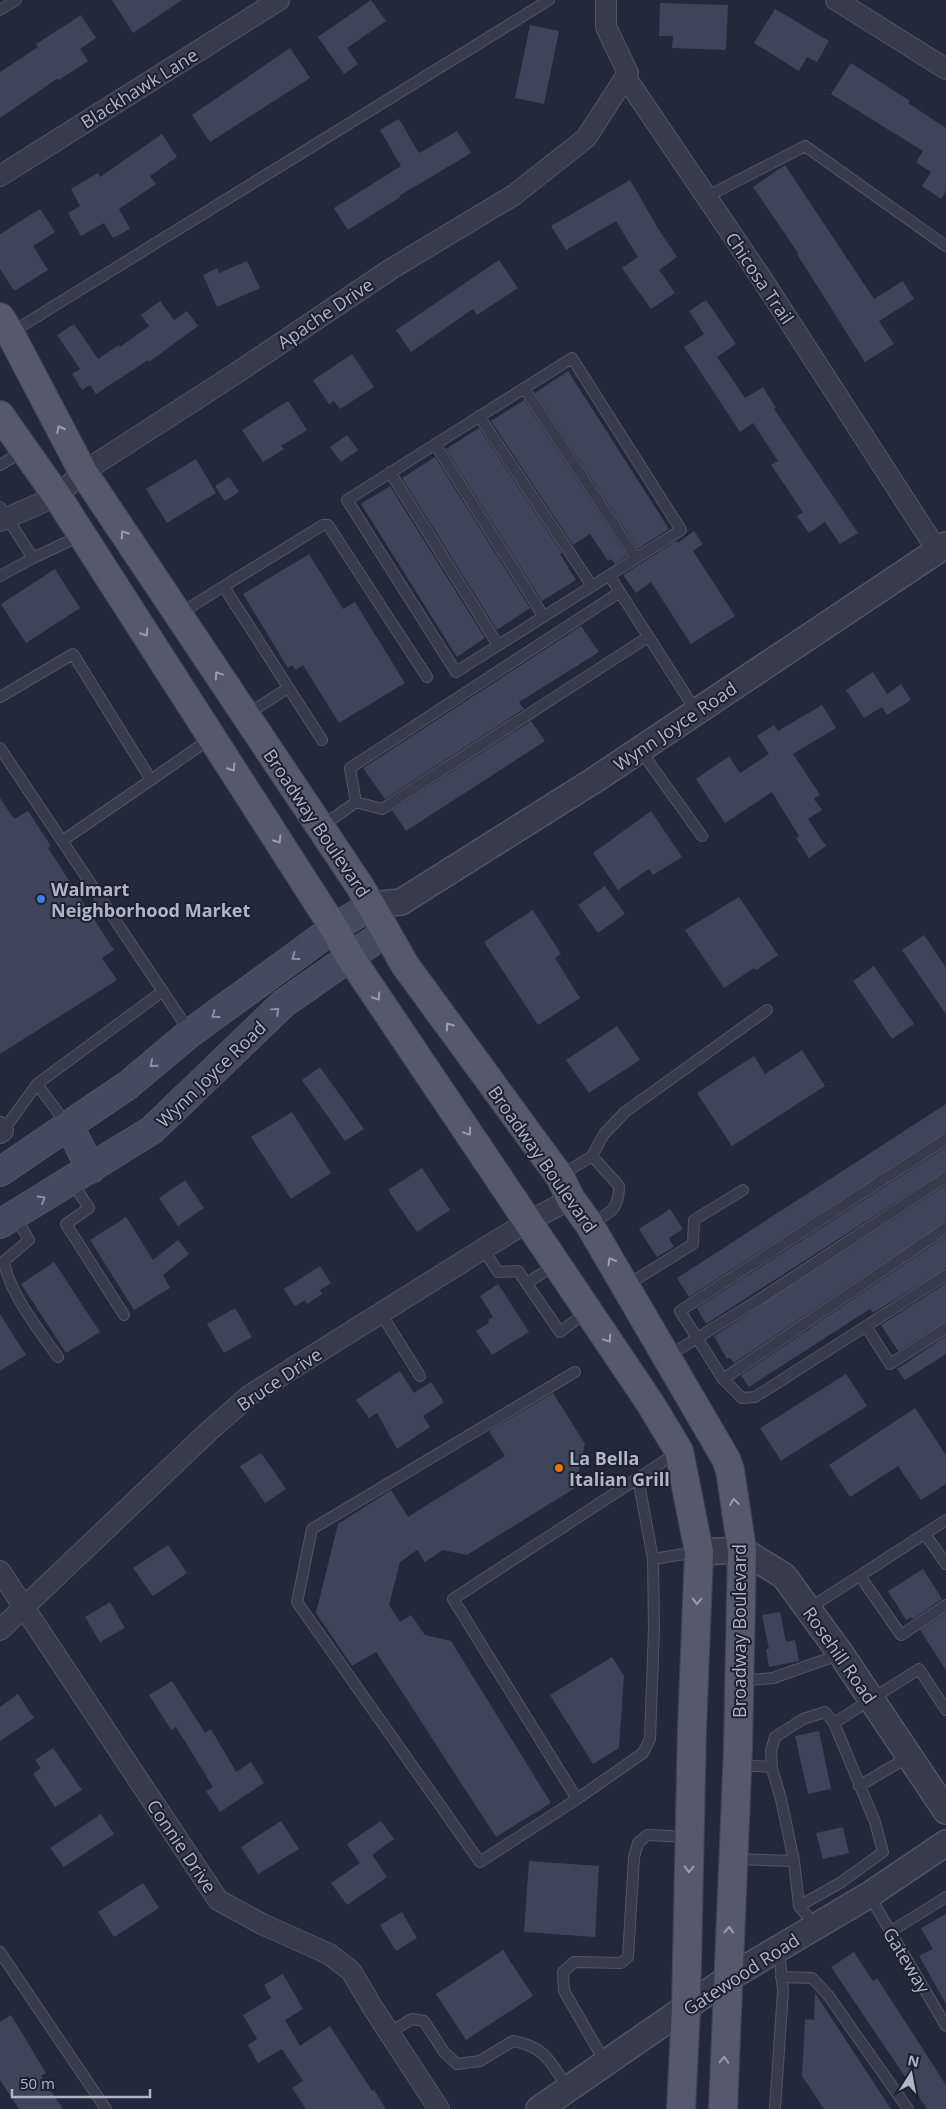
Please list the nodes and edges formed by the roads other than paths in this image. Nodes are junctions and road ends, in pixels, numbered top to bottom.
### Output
1 (16, 0) edge
2 (280, 0) edge
3 (549, 0) edge
4 (606, 0) edge
5 (836, 0) edge
6 (0, 10) edge
7 (946, 69) edge
8 (626, 78) junction
9 (0, 176) edge
10 (706, 197) junction
11 (946, 246) edge
12 (5, 325) edge
13 (524, 388) junction
14 (0, 414) edge
15 (479, 416) junction
16 (435, 444) junction
17 (25, 450) junction
18 (0, 465) edge
19 (82, 472) junction
20 (390, 472) junction
21 (57, 496) junction
22 (2, 515) edge
23 (82, 535) junction
24 (942, 547) edge
25 (33, 558) junction
26 (636, 558) junction
27 (610, 575) junction
28 (0, 576) edge
29 (592, 586) junction
30 (224, 587) junction
31 (620, 592) junction
32 (178, 615) junction
33 (544, 617) junction
34 (648, 637) junction
35 (498, 645) junction
36 (427, 677) dead end
37 (288, 688) junction
38 (0, 697) edge
39 (696, 711) junction
40 (245, 715) junction
41 (212, 737) junction
42 (322, 740) dead end
43 (0, 748) edge
44 (640, 749) junction
45 (151, 780) junction
46 (356, 802) junction
47 (320, 827) junction
48 (702, 836) dead end
49 (62, 841) junction
50 (402, 902) junction
51 (372, 905) junction
52 (334, 928) junction
53 (386, 932) junction
54 (350, 957) junction
55 (163, 991) junction
56 (768, 1010) dead end
57 (190, 1033) junction
58 (37, 1084) junction
59 (69, 1126) junction
60 (1, 1130) edge
61 (946, 1139) edge
62 (592, 1156) junction
63 (0, 1172) edge
64 (81, 1175) junction
65 (946, 1177) edge
66 (565, 1188) junction
67 (743, 1190) dead end
68 (7, 1220) edge
69 (528, 1221) junction
70 (590, 1224) junction
71 (946, 1228) edge
72 (483, 1249) junction
73 (557, 1264) junction
74 (946, 1275) edge
75 (527, 1284) junction
76 (626, 1286) junction
77 (588, 1311) junction
78 (380, 1312) junction
79 (124, 1315) dead end
80 (866, 1326) junction
81 (946, 1328) edge
82 (698, 1338) junction
83 (667, 1356) junction
84 (58, 1357) dead end
85 (575, 1372) dead end
86 (420, 1376) dead end
87 (723, 1378) junction
88 (679, 1451) junction
89 (638, 1478) junction
90 (946, 1520) edge
91 (925, 1534) junction
92 (742, 1550) junction
93 (700, 1552) junction
94 (653, 1559) junction
95 (946, 1564) edge
96 (0, 1571) edge
97 (860, 1576) junction
98 (946, 1605) edge
99 (24, 1607) junction
100 (808, 1609) junction
101 (0, 1630) edge
102 (841, 1654) junction
103 (739, 1681) junction
104 (872, 1700) junction
105 (946, 1710) edge
106 (834, 1723) junction
107 (910, 1756) junction
108 (737, 1765) junction
109 (772, 1767) junction
110 (859, 1786) junction
111 (577, 1799) junction
112 (946, 1811) edge
113 (690, 1837) junction
114 (946, 1843) edge
115 (733, 1859) junction
116 (794, 1861) junction
117 (868, 1895) junction
118 (946, 1897) edge
119 (799, 1906) junction
120 (816, 1926) junction
121 (890, 1932) junction
122 (779, 1948) junction
123 (0, 1952) edge
124 (781, 1977) junction
125 (727, 1979) junction
126 (686, 2008) junction
127 (946, 2026) edge
128 (389, 2033) junction
129 (606, 2063) junction
130 (569, 2089) junction
131 (106, 2109) edge
132 (439, 2109) edge
133 (539, 2109) edge
134 (682, 2109) edge
135 (723, 2109) edge
136 (776, 2109) edge
137 (908, 2109) edge

1 - 6 lane
2 - 9 street, Blackhawk Lane
3 - 12 lane
4 - 8 street, Chicosa Trail
5 - 7 street
8 - 10 street, Chicosa Trail
8 - 19 street, Apache Drive
10 - 11 lane
10 - 24 street, Chicosa Trail
19 -> 12 main road, Broadway Boulevard
13 - 15 lane
13 - 26 lane
13 - 26 lane
14 - 17 main road
15 - 16 lane
15 - 29 lane
16 - 20 lane
16 - 33 lane
17 - 18 lane
17 - 21 main road
19 - 21 street, Apache Drive
32 -> 19 main road, Broadway Boulevard
20 - 35 lane
20 - 35 lane
21 - 22 street, Apache Drive
21 - 23 main road
22 - 25 lane
23 - 25 lane
23 -> 41 main road
24 - 39 street, Wynn Joyce Road
25 - 28 lane
26 - 27 lane
27 - 29 lane
27 - 31 lane
29 - 33 lane
30 - 32 lane
30 - 36 lane
30 - 37 lane
31 - 34 lane
31 - 46 lane
40 -> 32 main road, Broadway Boulevard
33 - 35 lane
34 - 39 lane
34 - 46 lane
37 - 40 lane
37 - 42 lane
38 - 45 lane
39 - 44 street, Wynn Joyce Road
40 - 41 main road
40 - 47 main road, Broadway Boulevard
41 - 45 lane
41 -> 52 main road
43 - 49 lane
44 - 48 lane
44 - 50 street, Wynn Joyce Road
45 - 49 lane
46 - 47 lane
47 - 51 main road, Broadway Boulevard
49 - 55 lane
50 - 51 street, Wynn Joyce Road
50 - 53 street, Wynn Joyce Road
51 - 52 main road, Wynn Joyce Road
51 - 53 main road, Broadway Boulevard
52 - 54 main road
52 -> 57 main road, Wynn Joyce Road
53 - 54 main road, Wynn Joyce Road
66 -> 53 main road, Broadway Boulevard
64 -> 54 main road, Wynn Joyce Road
54 -> 69 main road
55 - 57 lane
55 - 58 lane
56 - 62 lane
57 -> 59 main road, Wynn Joyce Road
58 - 59 lane
58 - 60 lane
59 - 63 main road, Wynn Joyce Road
59 - 64 main road
61 - 82 lane
62 - 66 lane
62 - 70 lane
68 -> 64 main road, Wynn Joyce Road
64 - 79 lane
65 - 82 lane
66 - 69 street, Bruce Drive
66 - 70 main road, Broadway Boulevard
67 - 76 lane
68 - 84 lane
69 - 72 street, Bruce Drive
69 - 73 main road
76 -> 70 main road, Broadway Boulevard
71 - 87 lane
72 - 75 lane
72 - 78 street, Bruce Drive
73 - 75 lane
73 - 77 main road
74 - 80 lane
75 - 77 lane
76 - 83 main road, Broadway Boulevard
77 -> 88 main road
78 - 86 lane
78 - 99 street, Bruce Drive
80 - 81 lane
80 - 87 lane
82 - 83 lane
82 - 87 lane
92 -> 83 main road, Broadway Boulevard
85 - 111 lane
88 - 89 lane
88 - 93 main road
89 - 94 lane
89 - 111 lane
90 - 91 lane
91 - 95 lane
91 - 97 lane
92 - 93 street
92 - 100 street, Rosehill Road
92 - 103 main road, Broadway Boulevard
93 - 94 lane
93 -> 113 main road
94 - 111 lane
96 - 99 street, Connie Drive
97 - 98 lane
97 - 100 lane
99 - 101 street
99 - 128 street, Connie Drive
100 - 102 street, Rosehill Road
102 - 103 lane
102 - 104 street, Rosehill Road
103 - 108 main road, Broadway Boulevard
104 - 105 lane
104 - 106 lane
104 - 107 street, Rosehill Road
106 - 109 lane
106 - 110 lane
107 - 110 lane
107 - 112 street, Rosehill Road
108 - 109 lane
108 - 115 main road, Broadway Boulevard
109 - 116 lane
110 - 119 lane
113 -> 126 main road
113 - 129 lane
114 - 117 street, Gatewood Road
115 - 116 lane
125 -> 115 main road, Broadway Boulevard
116 - 119 lane
117 - 120 street, Gatewood Road
117 - 121 lane, Gateway
118 - 121 lane
119 - 120 lane
120 - 122 street, Gatewood Road
121 - 127 lane, Gateway
122 - 124 lane
122 - 125 street, Gatewood Road
123 - 131 lane
124 - 136 lane
124 - 137 lane
125 - 126 street, Gatewood Road
135 -> 125 main road, Broadway Boulevard
126 - 129 street, Gatewood Road
126 - 134 main road
128 - 130 lane
128 - 132 street, Connie Drive
129 - 130 street, Gatewood Road
130 - 133 street, Gatewood Road

